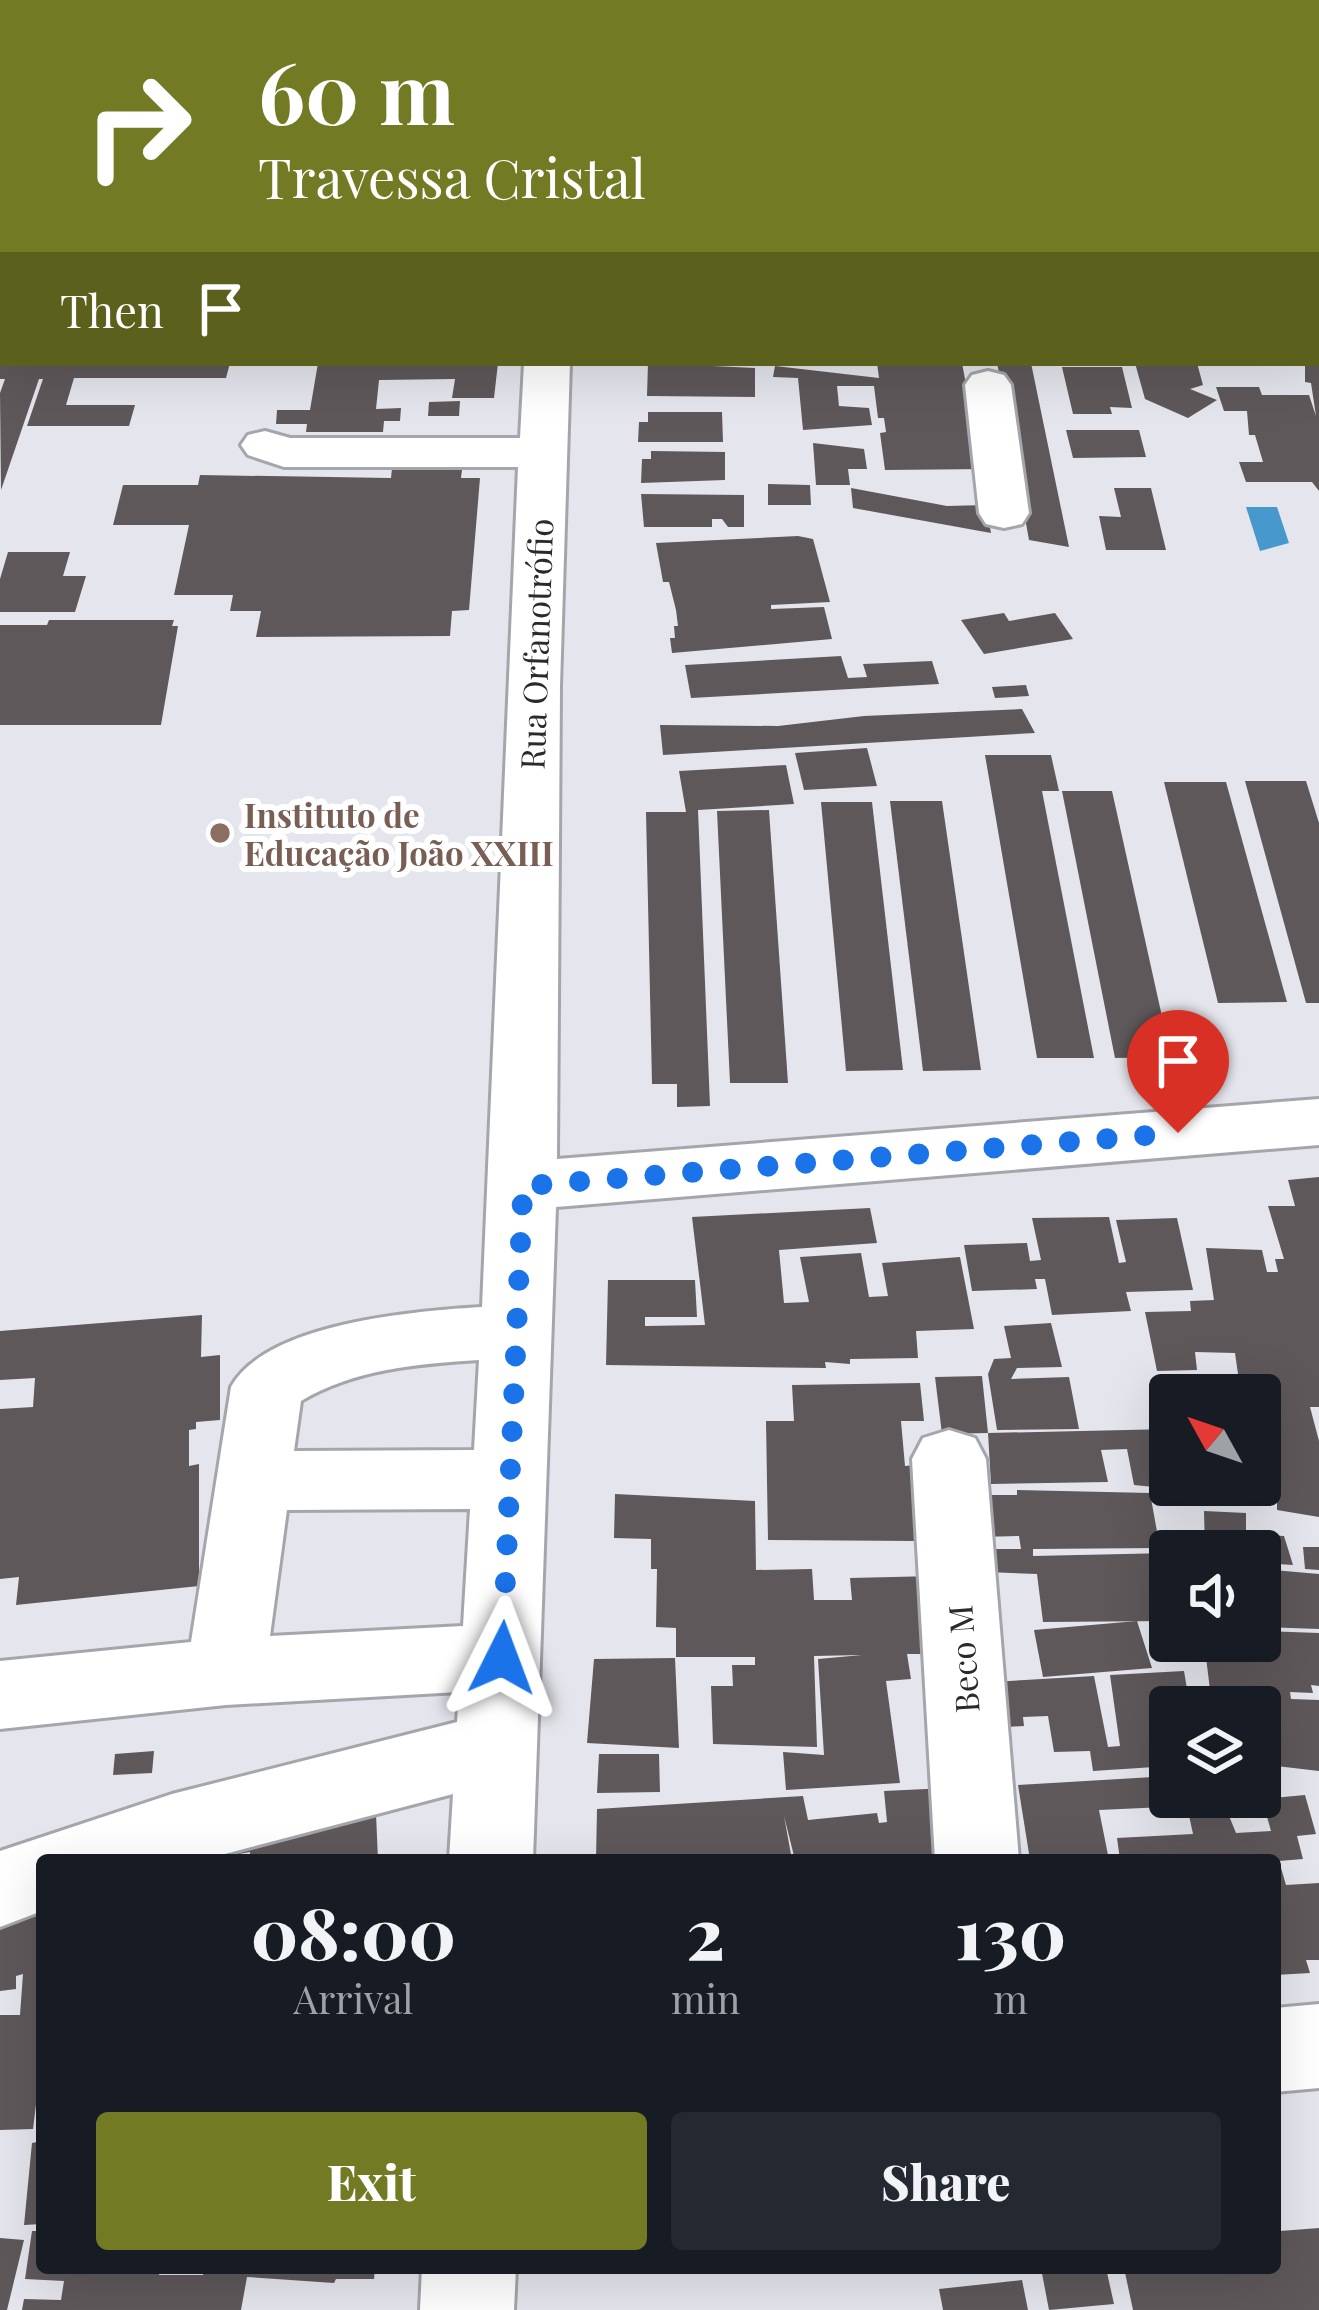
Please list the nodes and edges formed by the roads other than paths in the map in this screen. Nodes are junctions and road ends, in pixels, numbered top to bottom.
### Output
1 (548, 366) edge
2 (986, 376) edge
3 (265, 445) dead end
4 (541, 453) junction
5 (1004, 513) dead end
6 (1319, 1122) edge
7 (523, 1186) junction
8 (516, 1331) junction
9 (949, 1459) dead end
10 (510, 1479) junction
11 (251, 1481) junction
12 (502, 1658) junction
13 (226, 1672) junction
14 (0, 1695) edge
15 (497, 1747) junction
16 (101, 1854) edge
17 (491, 1854) edge
18 (977, 1854) edge
19 (36, 1875) edge
20 (0, 1889) edge
21 (1319, 2047) edge
22 (1281, 2050) edge
23 (469, 2274) edge
24 (467, 2310) edge

1 - 4 street, Rua Orfanotrófio
2 - 5 street
3 - 4 street
4 - 7 street, Rua Orfanotrófio
6 - 7 street
7 - 8 street, Rua Orfanotrófio
8 - 10 street, Rua Orfanotrófio
8 - 11 street
9 - 18 street, Beco M
10 - 11 street
10 - 12 street, Rua Orfanotrófio
11 - 13 street
12 - 13 street
12 - 15 street, Rua Orfanotrófio
13 - 14 street
15 - 16 street
15 - 17 street, Rua Orfanotrófio
19 - 20 street
21 - 22 street
23 - 24 street

